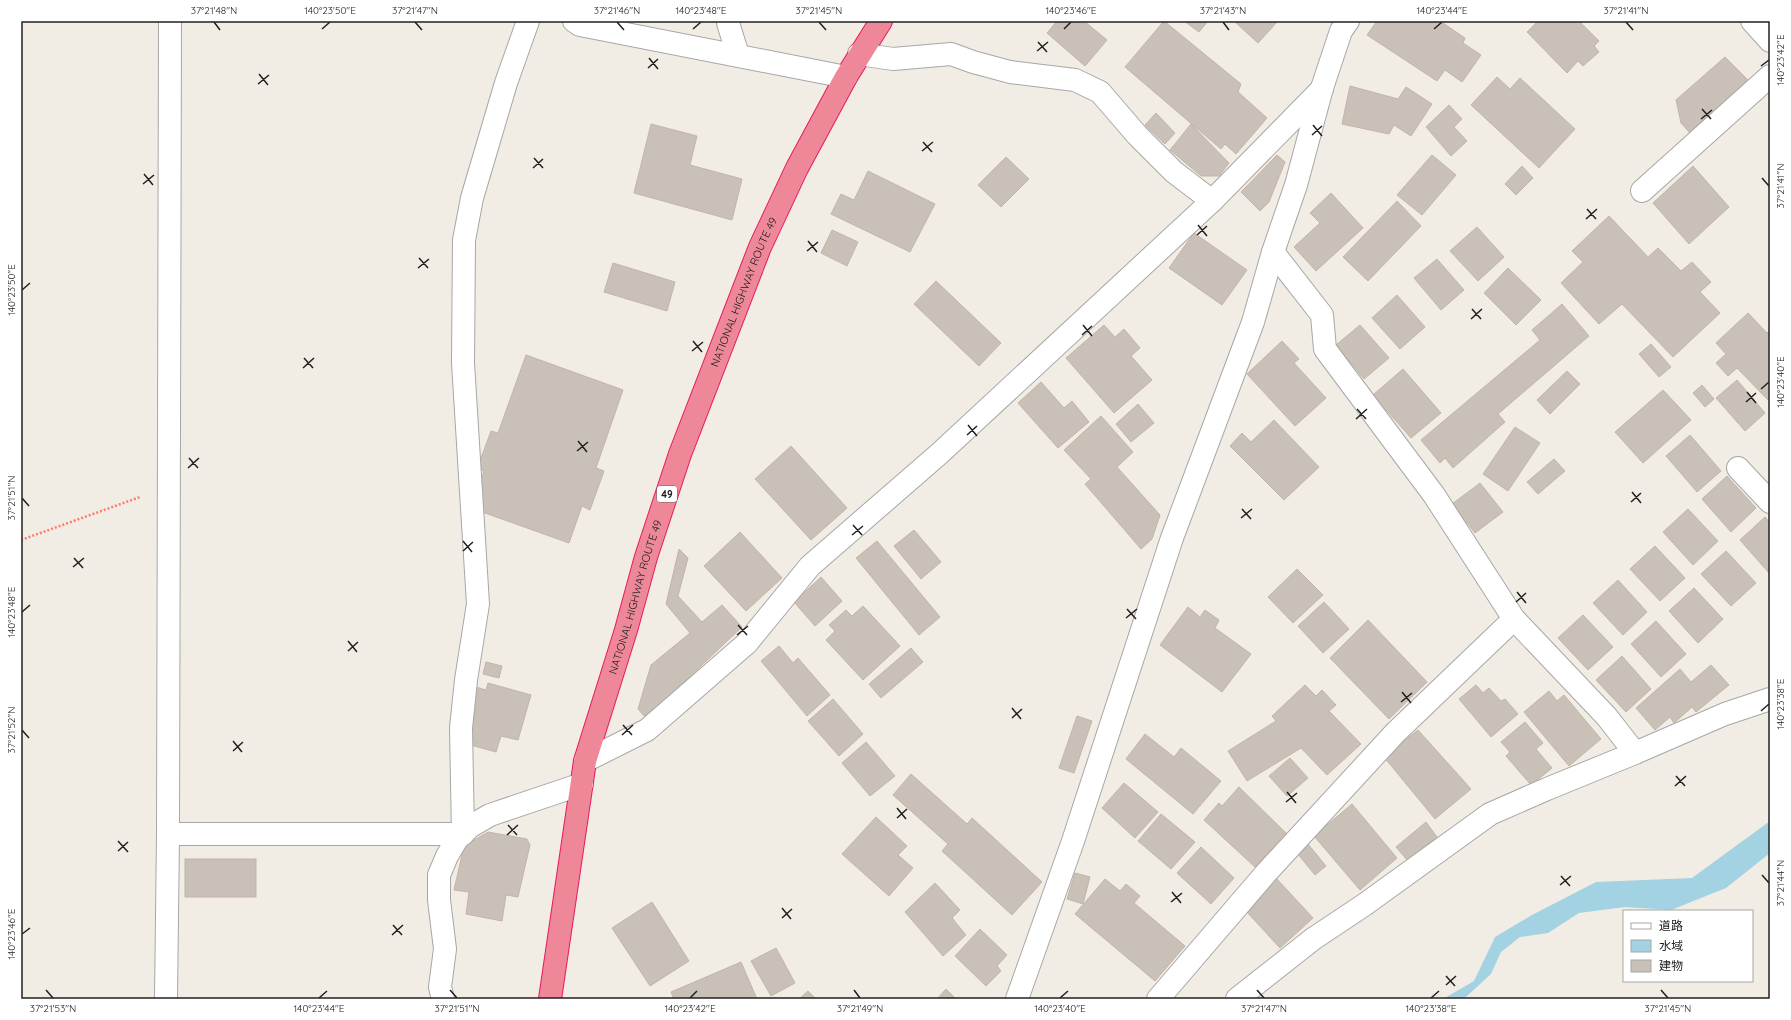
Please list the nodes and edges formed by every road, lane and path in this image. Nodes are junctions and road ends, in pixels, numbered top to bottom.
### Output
1 (170, 21) edge
2 (528, 21) edge
3 (574, 21) edge
4 (729, 21) edge
5 (881, 21) edge
6 (1348, 21) edge
7 (1752, 21) edge
8 (1770, 41) edge
9 (860, 54) junction
10 (738, 55) junction
11 (1770, 76) edge
12 (846, 77) junction
13 (1322, 88) junction
14 (1642, 191) dead end
15 (1212, 201) junction
16 (1272, 252) junction
17 (1738, 468) dead end
18 (169, 487) junction
19 (1770, 502) edge
20 (21, 540) edge
21 (1514, 619) junction
22 (1770, 699) edge
23 (1635, 753) junction
24 (585, 761) junction
25 (582, 784) junction
26 (168, 834) junction
27 (463, 834) junction
28 (166, 999) edge
29 (443, 999) edge
30 (550, 999) edge
31 (1017, 999) edge
32 (1158, 999) edge
33 (1237, 999) edge

1 - 18 street
2 - 27 street
3 - 10 street
4 - 10 street
5 - 9 highway, NATIONAL HIGHWAY ROUTE 49 / 49
6 - 13 street
7 - 8 street
9 - 12 highway, NATIONAL HIGHWAY ROUTE 49 / 49
9 - 15 street
10 - 12 street
11 - 14 street
12 - 24 highway, NATIONAL HIGHWAY ROUTE 49 / 49
13 - 15 street
13 - 16 street
15 - 24 street
16 - 21 street
16 - 31 street
17 - 19 street
18 - 20 path
18 - 26 street
21 - 23 street
21 - 32 street
22 - 23 street
23 - 33 street
24 - 25 highway, NATIONAL HIGHWAY ROUTE 49 / 49
25 - 27 street
25 - 30 highway, NATIONAL HIGHWAY ROUTE 49 / 49
26 - 27 street
26 - 28 street
27 - 29 street

